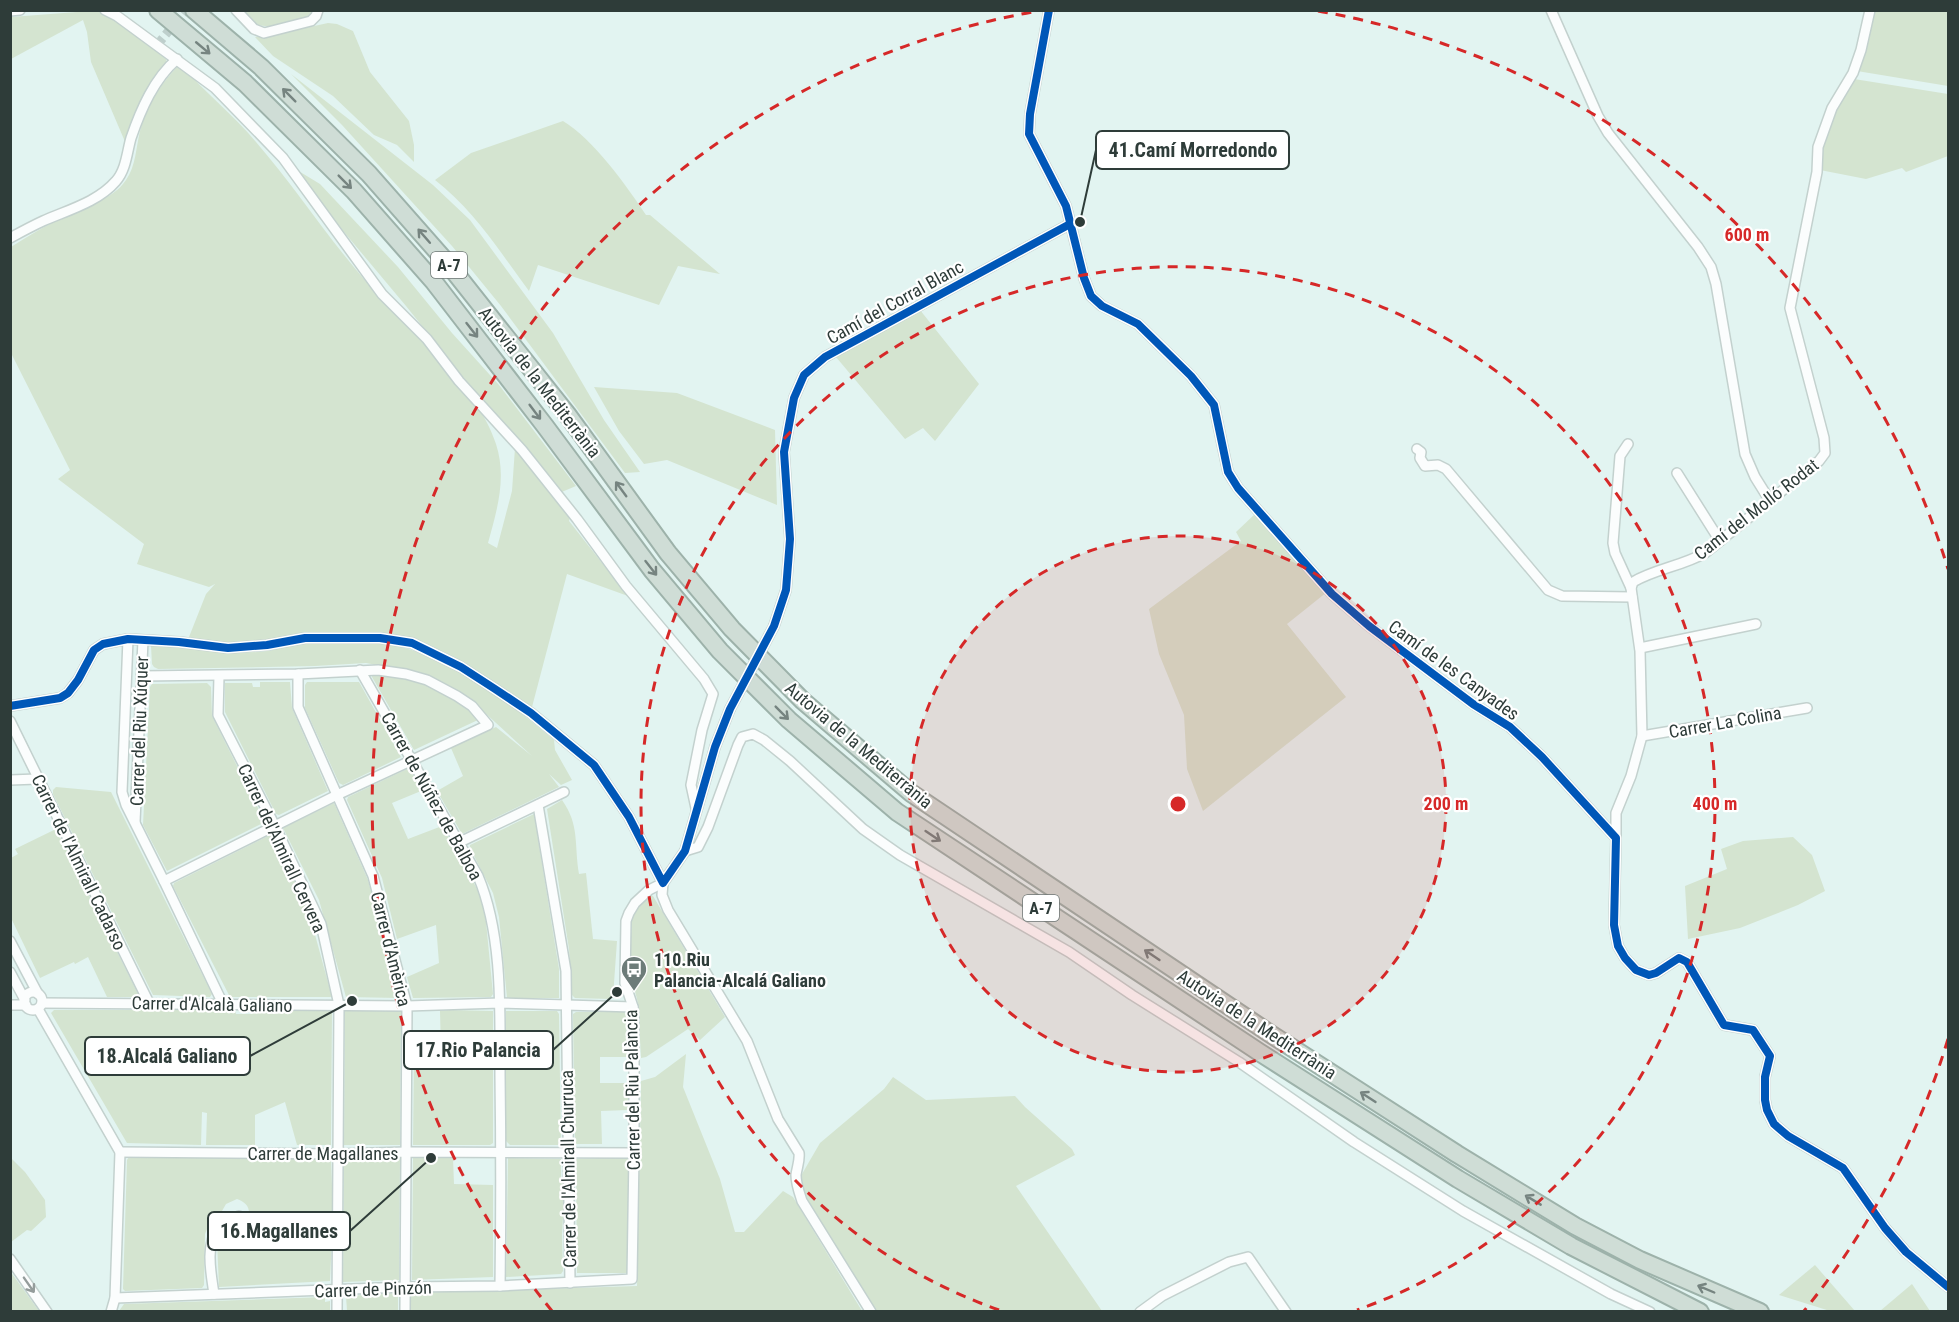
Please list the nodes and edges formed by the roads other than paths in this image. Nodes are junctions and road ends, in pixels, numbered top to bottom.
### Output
1 (20, 10) edge
2 (105, 10) edge
3 (158, 10) edge
4 (194, 10) edge
5 (236, 10) edge
6 (318, 10) edge
7 (1049, 10) edge
8 (1551, 10) edge
9 (1870, 10) edge
10 (10, 11) edge
11 (177, 59) junction
12 (1070, 224) junction
13 (10, 238) edge
14 (1628, 444) dead end
15 (1418, 449) dead end
16 (1677, 473) dead end
17 (1770, 501) junction
18 (1720, 540) junction
19 (1631, 593) junction
20 (1756, 624) dead end
21 (129, 639) junction
22 (143, 640) junction
23 (1640, 648) junction
24 (360, 670) junction
25 (298, 674) junction
26 (142, 676) junction
27 (219, 676) junction
28 (10, 706) edge
29 (1807, 708) dead end
30 (10, 721) edge
31 (1642, 736) junction
32 (412, 760) junction
33 (38, 778) junction
34 (10, 780) edge
35 (564, 792) dead end
36 (337, 795) junction
37 (538, 805) junction
38 (697, 812) junction
39 (135, 822) junction
40 (275, 826) junction
41 (1616, 838) junction
42 (460, 842) junction
43 (685, 851) junction
44 (164, 881) junction
45 (663, 883) junction
46 (10, 941) edge
47 (10, 972) edge
48 (39, 1002) junction
49 (25, 1003) junction
50 (149, 1003) junction
51 (223, 1004) junction
52 (500, 1004) junction
53 (10, 1005) edge
54 (339, 1005) junction
55 (407, 1006) junction
56 (565, 1006) junction
57 (633, 1007) junction
58 (120, 1152) junction
59 (406, 1152) junction
60 (568, 1152) junction
61 (501, 1153) junction
62 (339, 1154) junction
63 (634, 1154) junction
64 (239, 1216) dead end
65 (10, 1259) edge
66 (632, 1279) joint
67 (570, 1283) junction
68 (500, 1286) junction
69 (405, 1287) junction
70 (1948, 1287) edge
71 (337, 1290) junction
72 (213, 1294) junction
73 (115, 1298) junction
74 (47, 1311) edge
75 (111, 1311) edge
76 (337, 1311) edge
77 (405, 1311) edge
78 (871, 1311) edge
79 (1140, 1311) edge
80 (1286, 1311) edge
81 (1650, 1311) edge
82 (1700, 1311) edge
83 (1760, 1311) edge

1 - 10 street
2 - 11 street
3 -> 82 highway, Autovia de la Mediterrània / A-7
83 -> 4 highway, Autovia de la Mediterrània / A-7
5 - 6 street
7 - 12 street, Camí de les Canyades
8 - 17 street
9 - 17 street, Camí del Molló Rodat
11 - 13 street
11 - 38 street
12 - 38 street, Camí del Corral Blanc, bridge
12 - 41 street, Camí de les Canyades
14 - 19 street
15 - 19 street
16 - 18 street
17 - 18 street, Camí del Molló Rodat
18 - 19 street, Camí del Molló Rodat
19 - 23 street
20 - 23 street
21 - 22 street
21 - 28 street
21 - 39 street, Carrer del Riu Xúquer
22 - 26 street, Carrer del Riu Xúquer
22 - 45 street
23 - 31 street
24 - 25 street
24 - 32 street, Carrer de Núñez de Balboa
24 - 32 street
25 - 27 street
25 - 36 street, Carrer d'Amèrica
26 - 27 street
26 - 39 street, Carrer del Riu Xúquer
27 - 40 street, Carrer del'Almirall Cervera
29 - 31 street, Carrer La Colina
30 - 33 street, Carrer de l'Almirall Cadarso
31 - 41 street
32 - 36 street
32 - 42 street, Carrer de Núñez de Balboa
33 - 34 street
33 - 50 street, Carrer de l'Almirall Cadarso
35 - 37 street
36 - 40 street
36 - 55 street, Carrer d'Amèrica
37 - 42 street
37 - 56 street, Carrer de l'Almirall Churruca
38 - 43 street, Camí del Corral Blanc
39 - 44 street, Carrer del Riu Xúquer
40 - 44 street
40 - 54 street, Carrer del'Almirall Cervera
41 - 70 street
42 - 52 street, Carrer de Núñez de Balboa
43 - 45 street
43 - 81 street
44 - 51 street, Carrer del Riu Xúquer
45 - 57 street, Carrer del Riu Palància
45 - 78 street
46 - 48 street
47 - 49 street
48 - 49 street, Carrer d'Alcalà Galiano
48 - 49 street, Carrer d'Alcalà Galiano
48 - 50 street, Carrer d'Alcalà Galiano
48 - 58 street
49 - 53 street, Carrer d'Alcalà Galiano
50 - 51 street, Carrer d'Alcalà Galiano
51 - 54 street, Carrer d'Alcalà Galiano
52 - 55 street, Carrer d'Alcalà Galiano
52 - 56 street, Carrer d'Alcalà Galiano
52 - 61 street, Carrer de Núñez de Balboa
54 - 55 street, Carrer d'Alcalà Galiano
54 - 62 street, Carrer del'Almirall Cervera
55 - 59 street, Carrer d'Amèrica
56 - 57 street, Carrer d'Alcalà Galiano
56 - 60 street, Carrer de l'Almirall Churruca
57 - 63 street, Carrer del Riu Palància
58 - 62 street, Carrer de Magallanes
58 - 73 street
59 - 61 street, Carrer de Magallanes
59 - 62 street, Carrer de Magallanes
59 - 69 street, Carrer d'Amèrica
60 - 61 street, Carrer de Magallanes
60 - 63 street, Carrer de Magallanes
60 - 67 street, Carrer de l'Almirall Churruca
61 - 68 street, Carrer de Núñez de Balboa
62 - 71 street, Carrer del'Almirall Cervera
63 - 66 street, Carrer del Riu Palància
64 - 72 street
65 -> 74 street
66 - 67 street, Carrer de Pinzón
67 - 68 street, Carrer de Pinzón
68 - 69 street, Carrer de Pinzón
69 - 71 street, Carrer de Pinzón
69 - 77 street, Carrer d'Amèrica
71 - 72 street, Carrer de Pinzón
71 - 76 street, Carrer del'Almirall Cervera
72 - 73 street, Carrer de Pinzón
73 - 75 street
79 - 80 street

